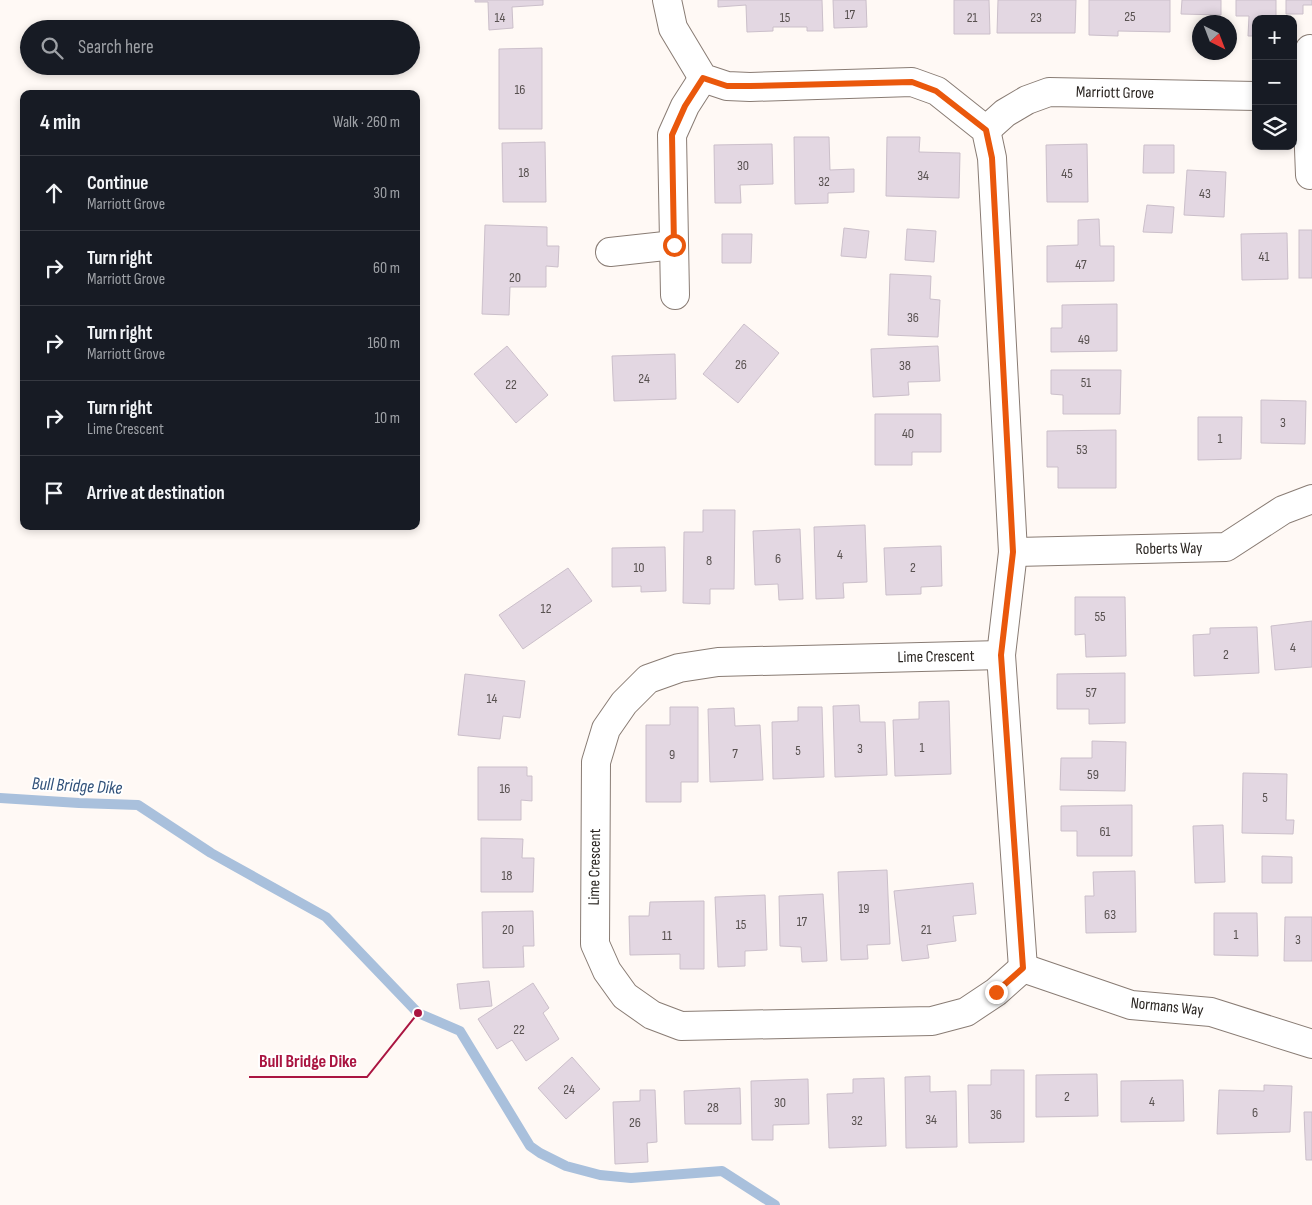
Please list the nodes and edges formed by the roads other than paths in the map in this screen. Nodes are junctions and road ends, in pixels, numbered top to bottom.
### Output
1 (667, 0) edge
2 (1310, 49) dead end
3 (703, 78) junction
4 (1252, 96) edge
5 (1300, 97) edge
6 (986, 130) junction
7 (1310, 175) dead end
8 (674, 245) junction
9 (610, 252) dead end
10 (675, 295) dead end
11 (1312, 499) edge
12 (1013, 552) junction
13 (1001, 655) junction
14 (1023, 968) junction
15 (1312, 1044) edge

1 - 3 street
2 - 5 street
3 - 6 street
3 - 8 street
4 - 6 street, Marriott Grove
5 - 7 street
6 - 12 street
8 - 9 street
8 - 10 street
11 - 12 street, Roberts Way
12 - 13 street
13 - 14 street
13 - 14 street, Lime Crescent
14 - 15 street, Normans Way

